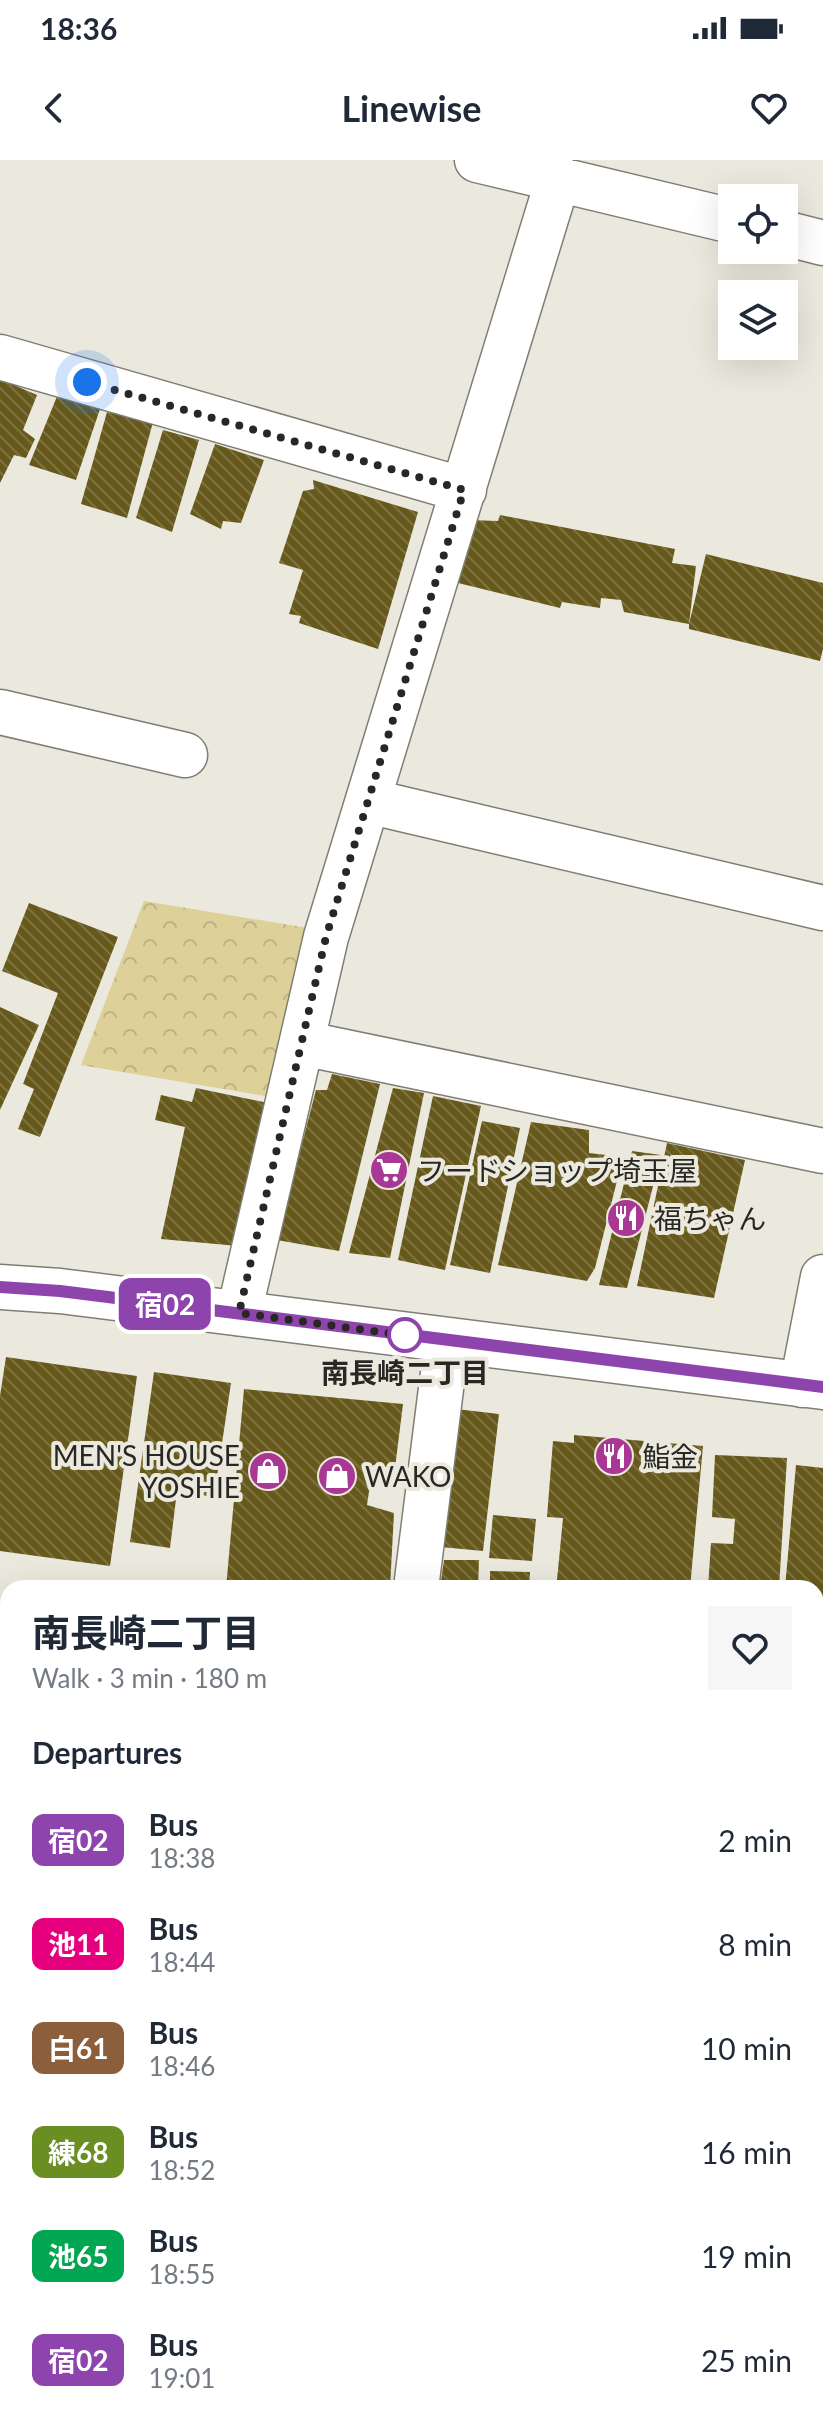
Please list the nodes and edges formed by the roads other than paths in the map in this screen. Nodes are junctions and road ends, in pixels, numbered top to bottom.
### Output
1 (477, 160) edge
2 (552, 169) edge
3 (718, 217) edge
4 (798, 237) edge
5 (823, 243) edge
6 (0, 357) edge
7 (464, 490) junction
8 (0, 712) edge
9 (185, 755) dead end
10 (368, 801) junction
11 (823, 908) edge
12 (302, 1043) junction
13 (823, 1151) edge
14 (823, 1277) edge
15 (0, 1287) edge
16 (239, 1313) junction
17 (447, 1341) junction
18 (812, 1386) edge
19 (417, 1580) edge

1 - 2 street
2 - 3 street
2 - 7 street
4 - 5 street
6 - 7 street
7 - 10 street
8 - 9 street
10 - 11 street
10 - 12 street
12 - 13 street
12 - 16 street
14 - 18 street
15 - 16 street
16 - 17 street
17 - 18 street
17 - 19 street

